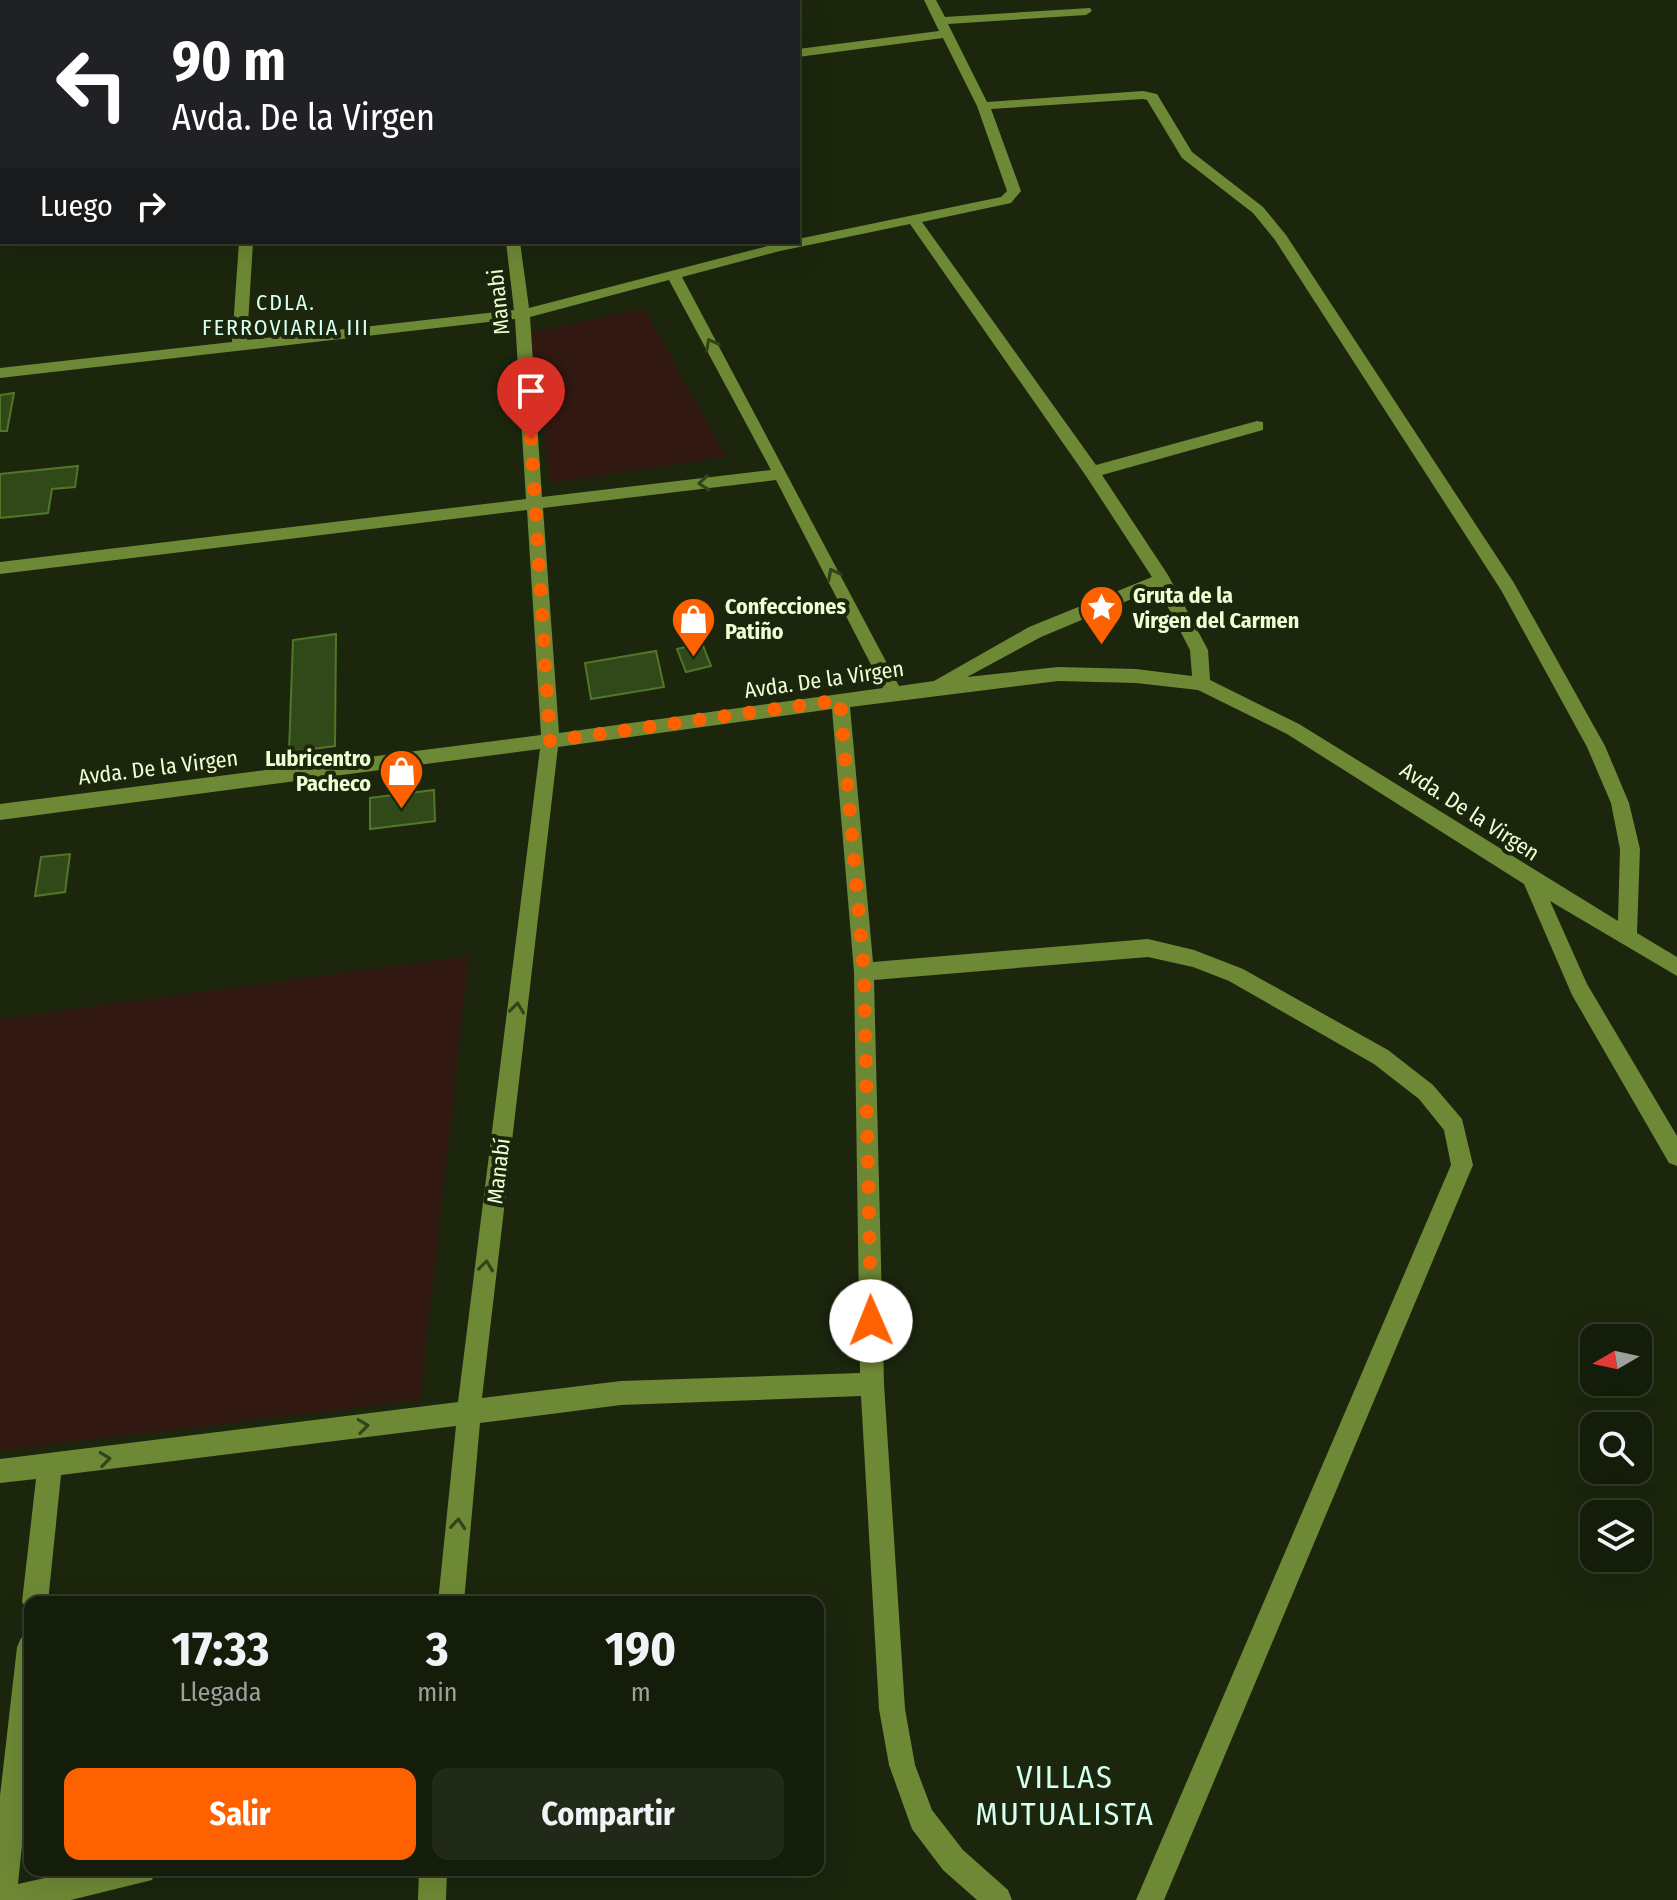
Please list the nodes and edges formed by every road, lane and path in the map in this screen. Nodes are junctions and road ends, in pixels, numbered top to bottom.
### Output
1 (930, 0) edge
2 (1086, 11) dead end
3 (944, 28) junction
4 (800, 53) edge
5 (983, 106) junction
6 (913, 219) junction
7 (800, 241) edge
8 (246, 244) edge
9 (513, 244) edge
10 (778, 245) edge
11 (674, 275) junction
12 (522, 314) junction
13 (239, 346) junction
14 (0, 373) edge
15 (1257, 426) dead end
16 (1092, 472) junction
17 (781, 474) junction
18 (535, 502) junction
19 (0, 568) edge
20 (1162, 579) junction
21 (1201, 684) junction
22 (934, 688) junction
23 (894, 693) junction
24 (840, 700) junction
25 (550, 741) junction
26 (0, 812) edge
27 (1531, 879) junction
28 (1627, 935) junction
29 (1677, 967) edge
30 (864, 972) junction
31 (1677, 1156) edge
32 (872, 1384) junction
33 (469, 1412) junction
34 (50, 1466) junction
35 (0, 1471) edge
36 (36, 1596) edge
37 (452, 1596) edge
38 (24, 1701) edge
39 (115, 1876) edge
40 (433, 1876) edge
41 (2, 1900) edge
42 (9, 1900) edge
43 (432, 1900) edge
44 (998, 1900) edge
45 (1150, 1900) edge

1 - 3 street
2 - 3 street
3 - 4 street
3 - 5 street
5 - 6 street
5 - 28 street
6 - 7 street
6 - 16 street
8 - 13 street
9 - 12 street, Manabi
10 - 11 street
11 - 12 street
17 -> 11 street
12 - 13 street
12 - 18 street, Manabi
13 - 14 street
15 - 16 street
16 - 20 street
17 -> 18 street
23 -> 17 street
18 - 19 street
18 - 25 street, Manabi
20 - 21 street
20 - 22 street
21 - 22 street, Avda. De la Virgen
21 - 27 street, Avda. De la Virgen
22 - 23 street, Avda. De la Virgen
23 - 24 street, Avda. De la Virgen
24 - 25 street, Avda. De la Virgen
24 - 30 street
25 - 26 street, Avda. De la Virgen
33 -> 25 street, Manabí
27 - 28 street, Avda. De la Virgen
27 - 31 street
28 - 29 street, Avda. De la Virgen
30 - 32 street
30 - 45 street
32 - 33 street
32 - 44 street
34 -> 33 street
37 -> 33 street, Manabí
34 - 35 street
34 - 36 street
38 - 41 street
39 - 42 street
40 - 43 street

